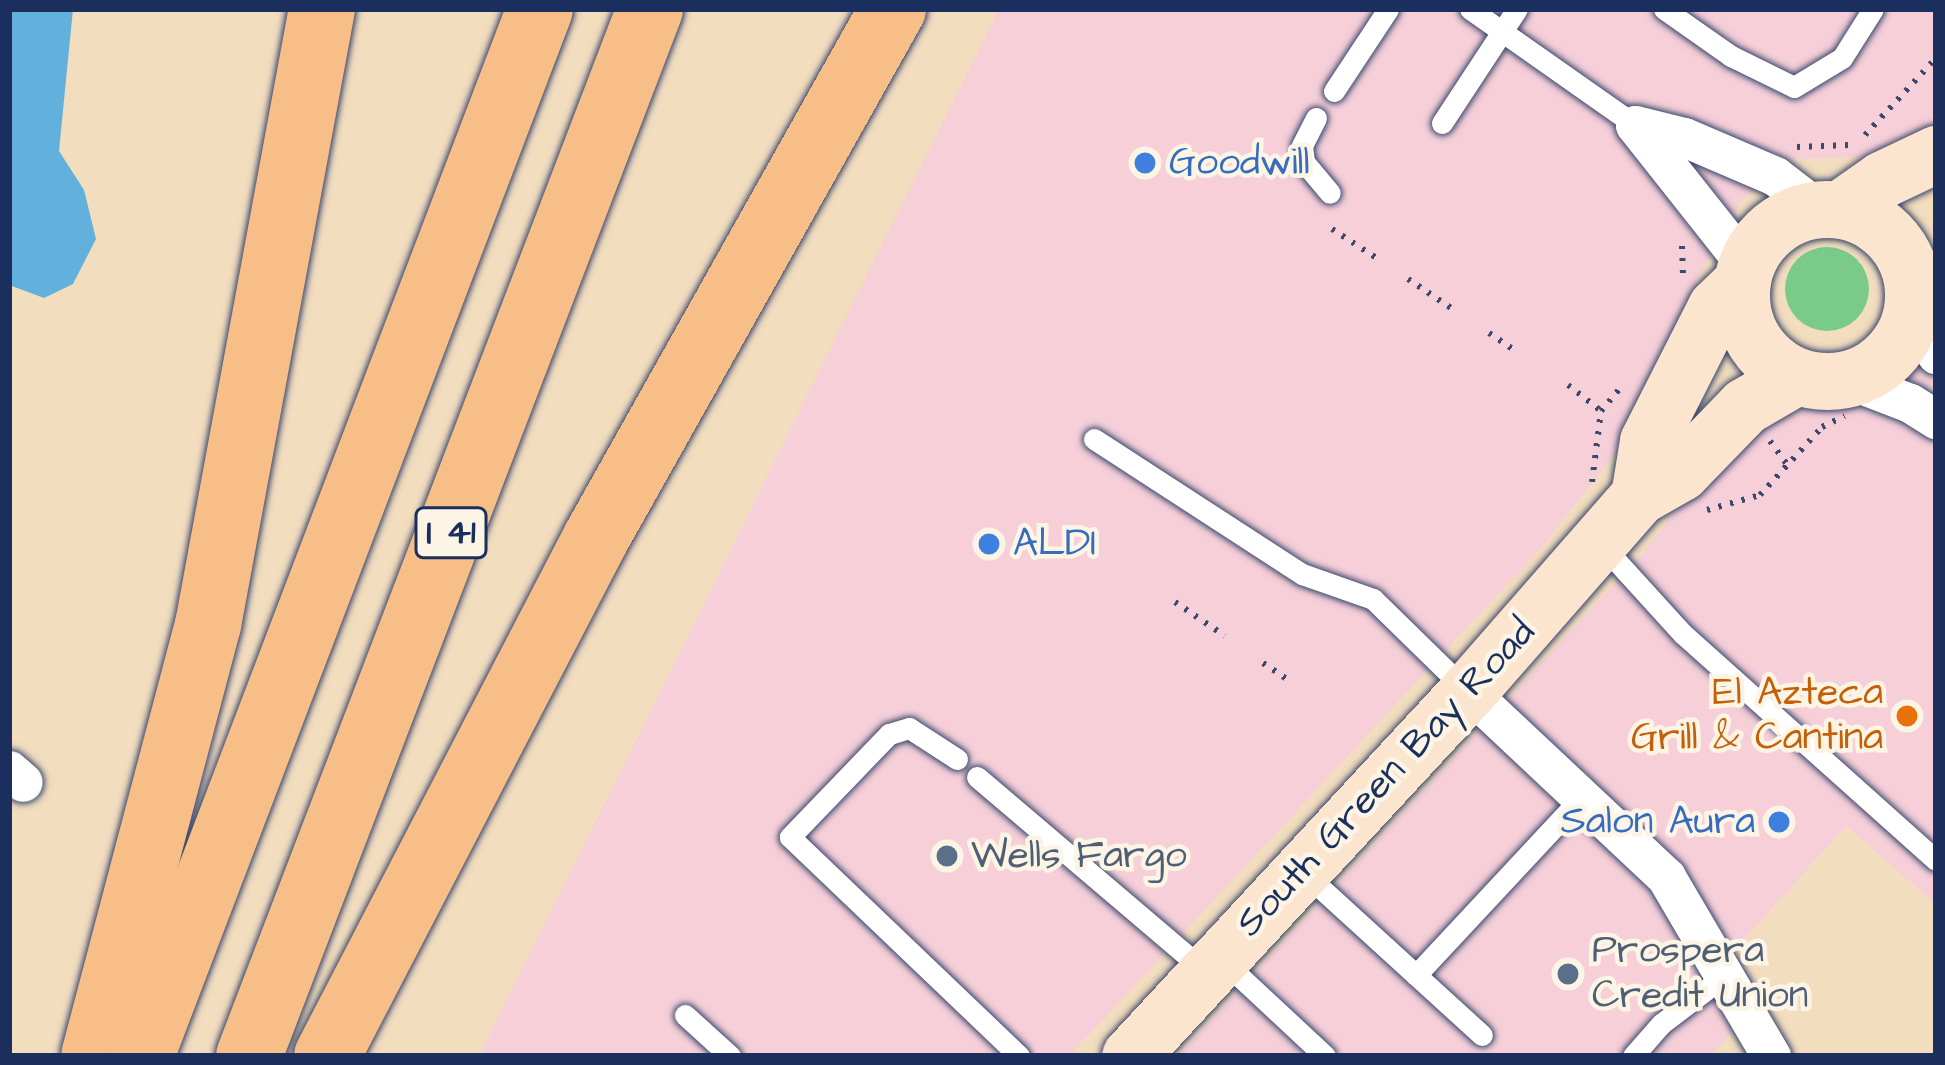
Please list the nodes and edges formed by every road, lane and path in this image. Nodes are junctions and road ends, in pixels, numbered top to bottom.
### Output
1 (322, 9) edge
2 (540, 9) edge
3 (650, 9) edge
4 (893, 9) edge
5 (1388, 9) edge
6 (1470, 9) edge
7 (1517, 9) edge
8 (1664, 9) edge
9 (1873, 9) edge
10 (1502, 32) junction
11 (1936, 58) edge
12 (1334, 91) dead end
13 (1316, 118) dead end
14 (1442, 123) dead end
15 (1635, 125) junction
16 (1790, 146) dead end
17 (1936, 154) edge
18 (1330, 193) dead end
19 (1829, 209) junction
20 (1332, 229) dead end
21 (1378, 260) dead end
22 (1743, 275) junction
23 (1408, 279) dead end
24 (1924, 308) edge
25 (1457, 311) dead end
26 (1489, 333) dead end
27 (1513, 349) dead end
28 (1822, 378) junction
29 (1568, 385) dead end
30 (1601, 411) dead end
31 (1923, 411) edge
32 (1094, 439) dead end
33 (1760, 495) dead end
34 (1639, 496) junction
35 (1600, 544) junction
36 (1175, 602) dead end
37 (1225, 636) dead end
38 (1263, 663) dead end
39 (1291, 682) dead end
40 (1468, 692) junction
41 (957, 759) dead end
42 (977, 777) dead end
43 (1581, 798) junction
44 (1936, 860) edge
45 (1302, 870) junction
46 (1214, 966) junction
47 (1416, 975) junction
48 (1724, 976) junction
49 (685, 1015) dead end
50 (1482, 1035) dead end
51 (1149, 1050) edge
52 (94, 1056) edge
53 (141, 1056) edge
54 (249, 1056) edge
55 (326, 1056) edge
56 (730, 1056) edge
57 (1019, 1056) edge
58 (1325, 1056) edge
59 (1633, 1056) edge
60 (1771, 1056) edge

1 - 52 highway
2 - 53 highway, I 41
3 - 54 highway, I 41
4 - 55 highway
5 - 12 lane
6 - 10 lane
7 - 10 lane
8 - 9 lane
10 - 14 lane
10 - 15 lane
11 - 16 path
13 - 18 lane
15 - 19 street
15 - 22 street
17 - 19 main road
19 - 22 main road
19 - 24 main road
20 - 21 path
22 - 28 main road
22 - 34 main road, South Green Bay Road
23 - 25 path
24 - 28 main road
26 - 27 path
28 - 31 street
28 - 34 main road, South Green Bay Road
29 - 30 path
31 - 33 path
32 - 40 lane
34 - 35 main road, South Green Bay Road
35 - 40 main road, South Green Bay Road
35 - 44 lane
36 - 37 path
38 - 39 path
40 - 43 street
40 - 45 main road, South Green Bay Road
41 - 57 lane
42 - 46 lane
43 - 47 lane
43 - 48 street
45 - 46 main road, South Green Bay Road
45 - 47 lane
46 - 51 main road, South Green Bay Road
46 - 58 lane
47 - 50 lane
48 - 59 lane
48 - 60 street
49 - 56 lane

